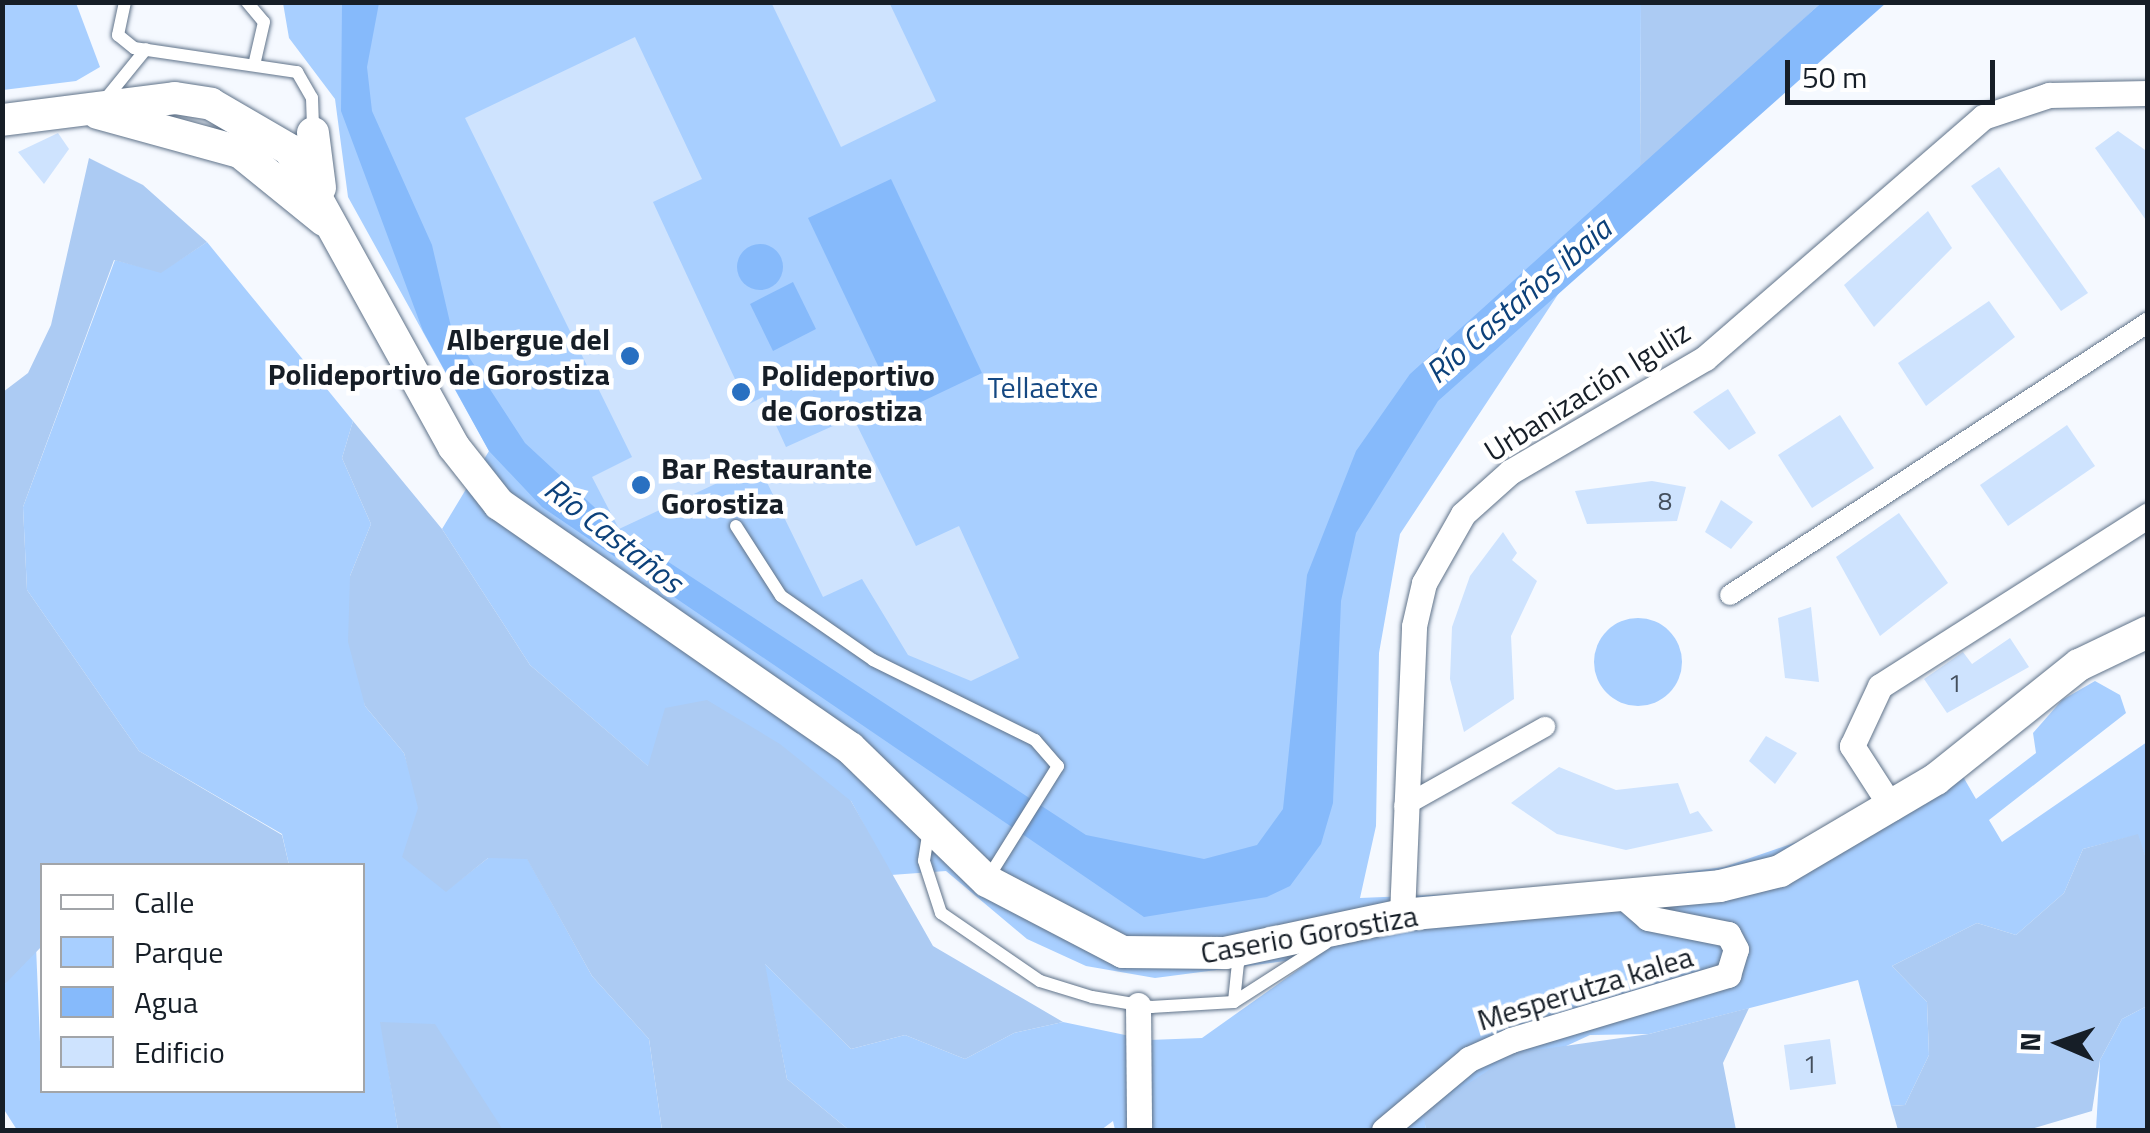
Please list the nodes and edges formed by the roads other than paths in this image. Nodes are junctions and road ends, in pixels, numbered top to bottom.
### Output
1 (124, 2) edge
2 (247, 2) edge
3 (146, 49) junction
4 (254, 60) junction
5 (2148, 93) edge
6 (101, 109) junction
7 (2, 120) edge
8 (301, 141) junction
9 (331, 219) junction
10 (2148, 322) edge
11 (2148, 515) edge
12 (736, 526) dead end
13 (1730, 595) dead end
14 (2148, 632) edge
15 (1545, 727) dead end
16 (1404, 806) junction
17 (1892, 808) junction
18 (930, 822) junction
19 (987, 880) junction
20 (1620, 894) junction
21 (1402, 915) junction
22 (1352, 926) junction
23 (1225, 954) junction
24 (1234, 1002) junction
25 (1138, 1005) junction
26 (1139, 1130) edge
27 (1384, 1130) edge

1 - 3 lane
2 - 4 lane
3 - 4 lane
3 - 6 lane
4 - 8 lane
5 - 16 street, Urbanización Iguliz
6 - 7 street
6 - 8 street
6 - 9 street, Caserio Gorostiza
8 - 9 street, Caserio Gorostiza
9 - 18 street, Caserio Gorostiza
10 - 13 street
11 - 17 street
12 - 19 lane
14 - 17 street, Caserio Gorostiza
15 - 16 street
16 - 21 street, Urbanización Iguliz
17 - 20 street, Caserio Gorostiza
18 - 19 street, Caserio Gorostiza
18 - 25 lane
19 - 23 street, Caserio Gorostiza
20 - 21 street, Caserio Gorostiza
20 - 27 street, Mesperutza kalea
21 - 22 street, Caserio Gorostiza
22 - 23 street, Caserio Gorostiza
22 - 24 lane
23 - 24 lane
24 - 25 lane
25 - 26 street

